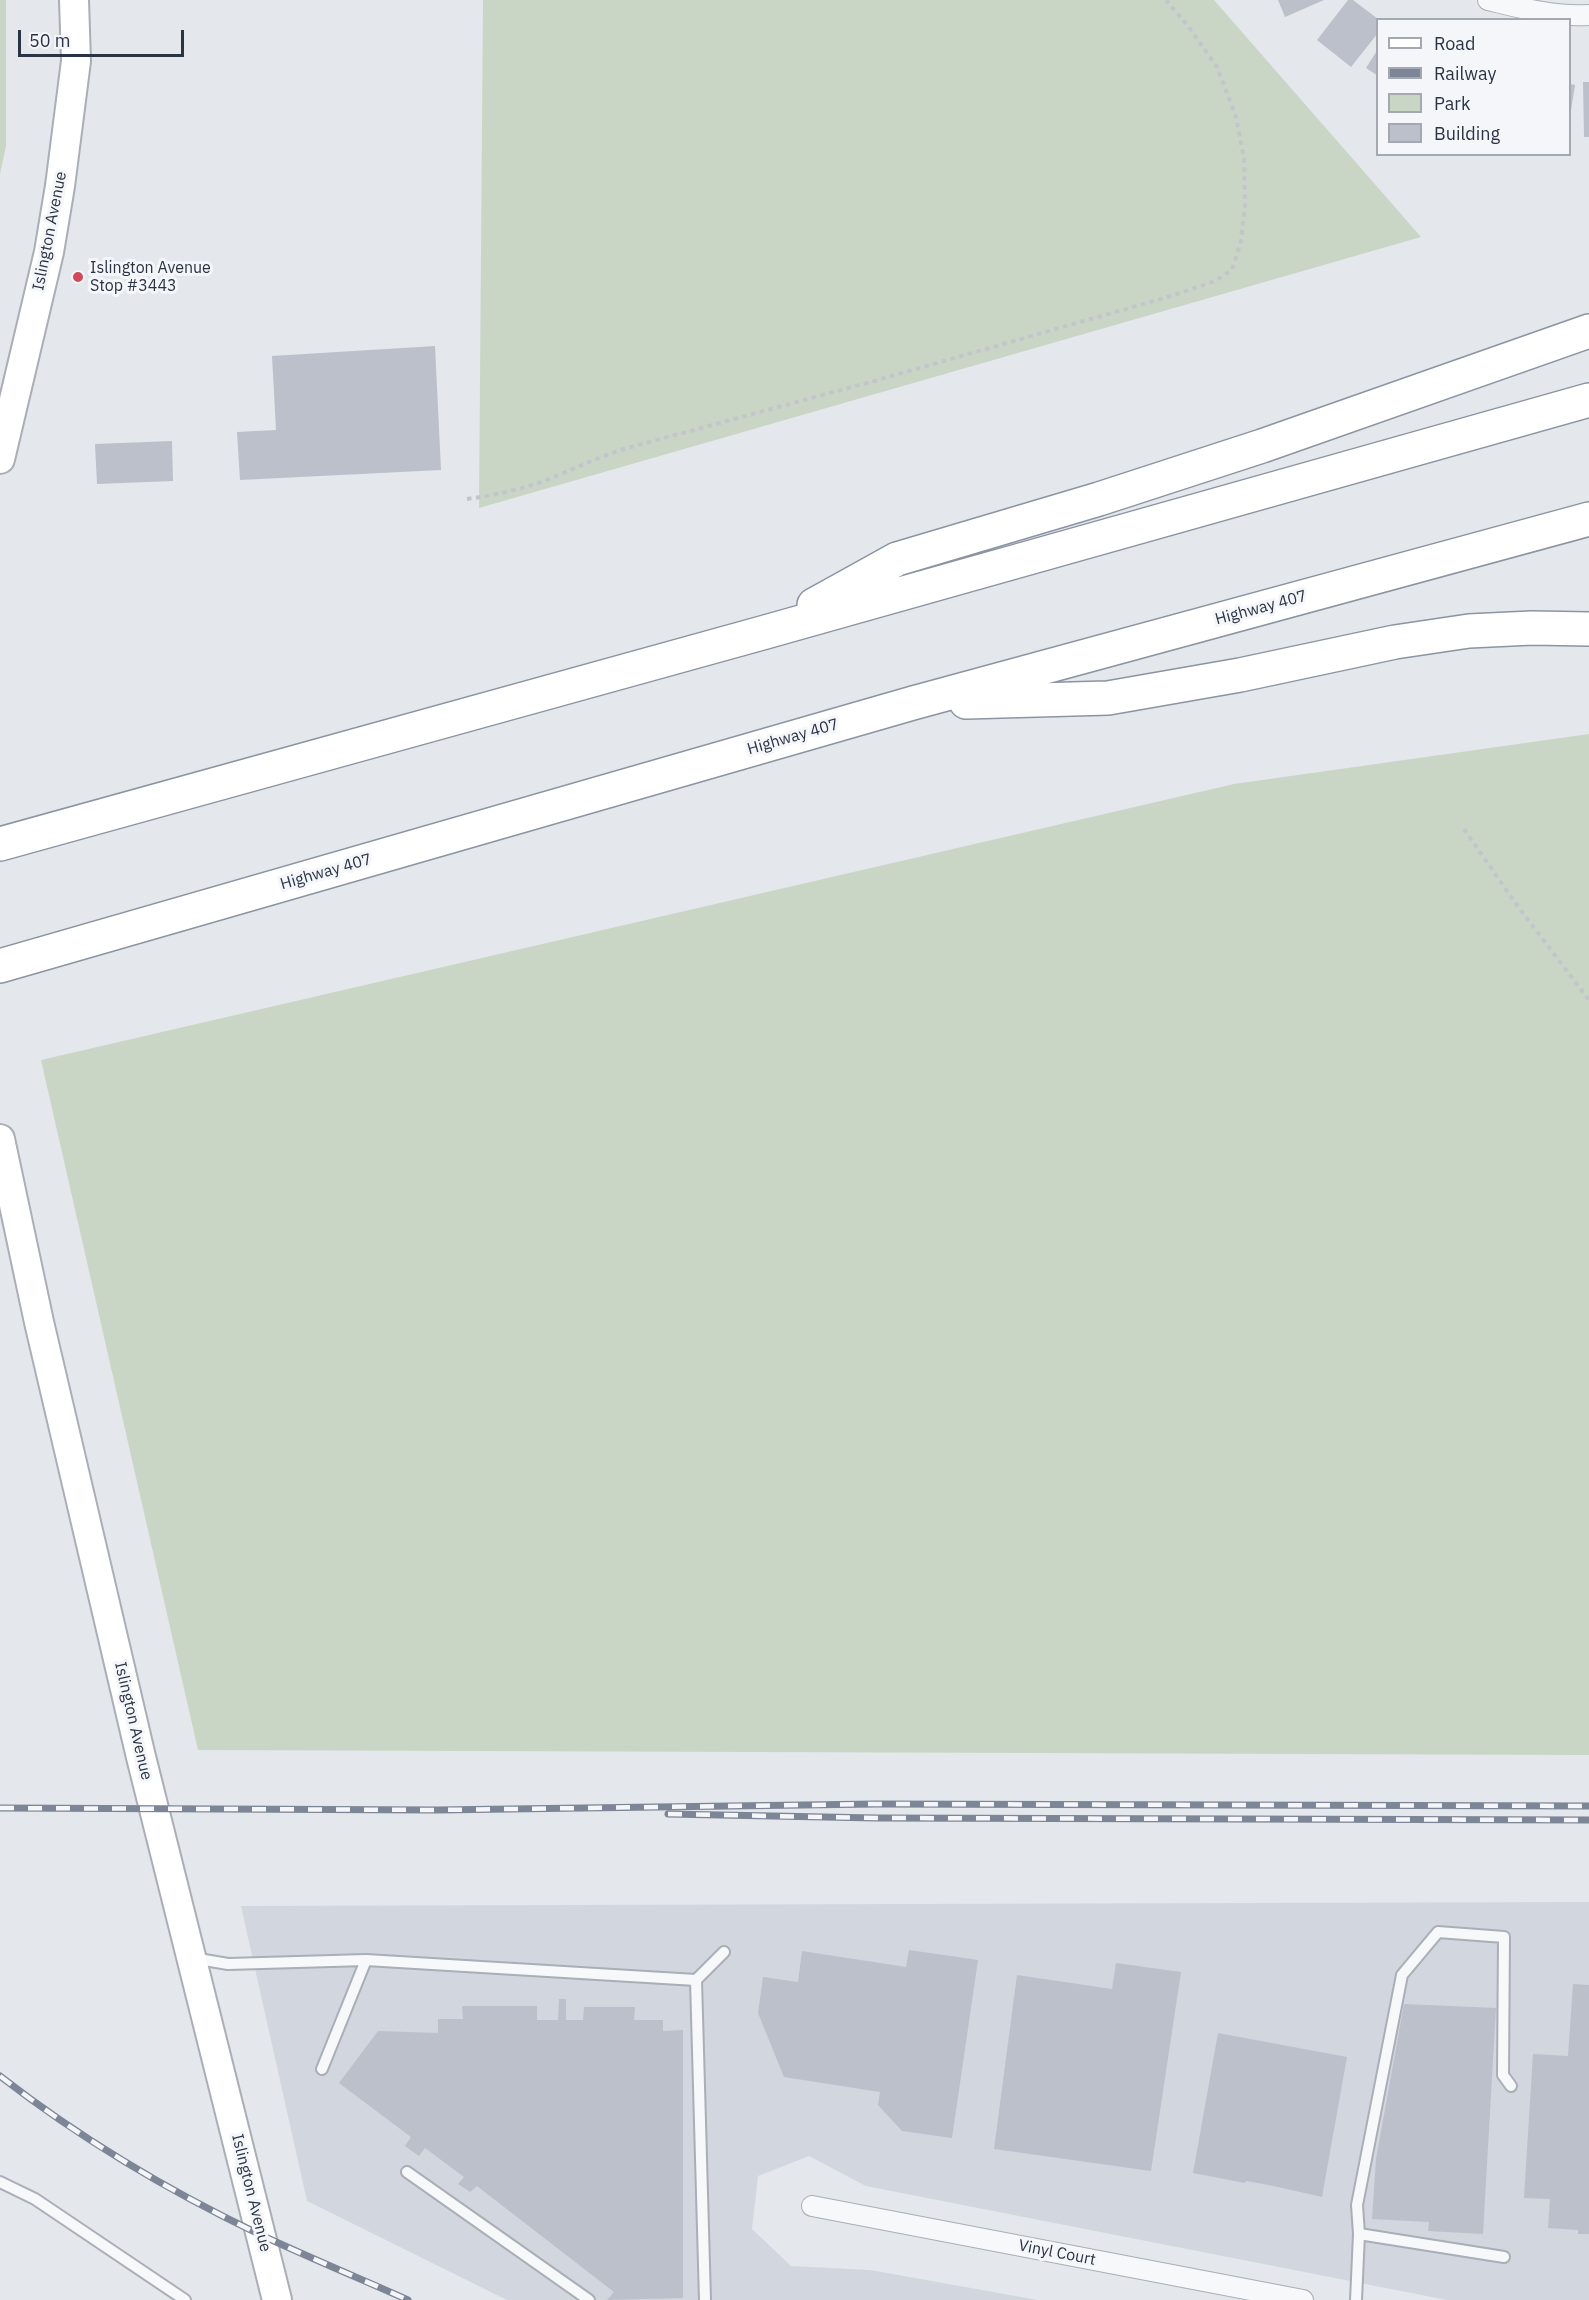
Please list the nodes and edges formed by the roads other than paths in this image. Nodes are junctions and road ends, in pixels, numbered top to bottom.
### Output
1 (74, 0) edge
2 (1488, 0) edge
3 (1589, 15) edge
4 (1589, 331) edge
5 (1589, 400) edge
6 (0, 459) edge
7 (1589, 519) edge
8 (1589, 629) edge
9 (762, 633) junction
10 (913, 703) junction
11 (0, 844) edge
12 (0, 966) edge
13 (0, 1139) edge
14 (724, 1952) dead end
15 (193, 1958) junction
16 (366, 1960) junction
17 (696, 1980) junction
18 (322, 2069) dead end
19 (1511, 2086) dead end
20 (407, 2172) dead end
21 (0, 2182) edge
22 (812, 2206) dead end
23 (1359, 2234) junction
24 (1504, 2257) dead end
25 (185, 2300) edge
26 (277, 2300) edge
27 (589, 2300) edge
28 (705, 2300) edge
29 (1303, 2300) edge
30 (1356, 2300) edge

1 - 6 main road, Islington Avenue
2 - 3 street
4 - 9 highway
5 - 9 highway
7 - 10 highway, Highway 407
8 - 10 highway
9 - 11 highway
10 - 12 highway, Highway 407
13 - 15 main road, Islington Avenue
14 - 17 lane
15 - 16 lane
15 - 26 main road, Islington Avenue
16 - 17 lane
16 - 18 lane
17 - 28 lane
19 - 23 lane
20 - 27 lane
21 - 25 lane
22 - 29 street, Vinyl Court
23 - 24 lane
23 - 30 lane

